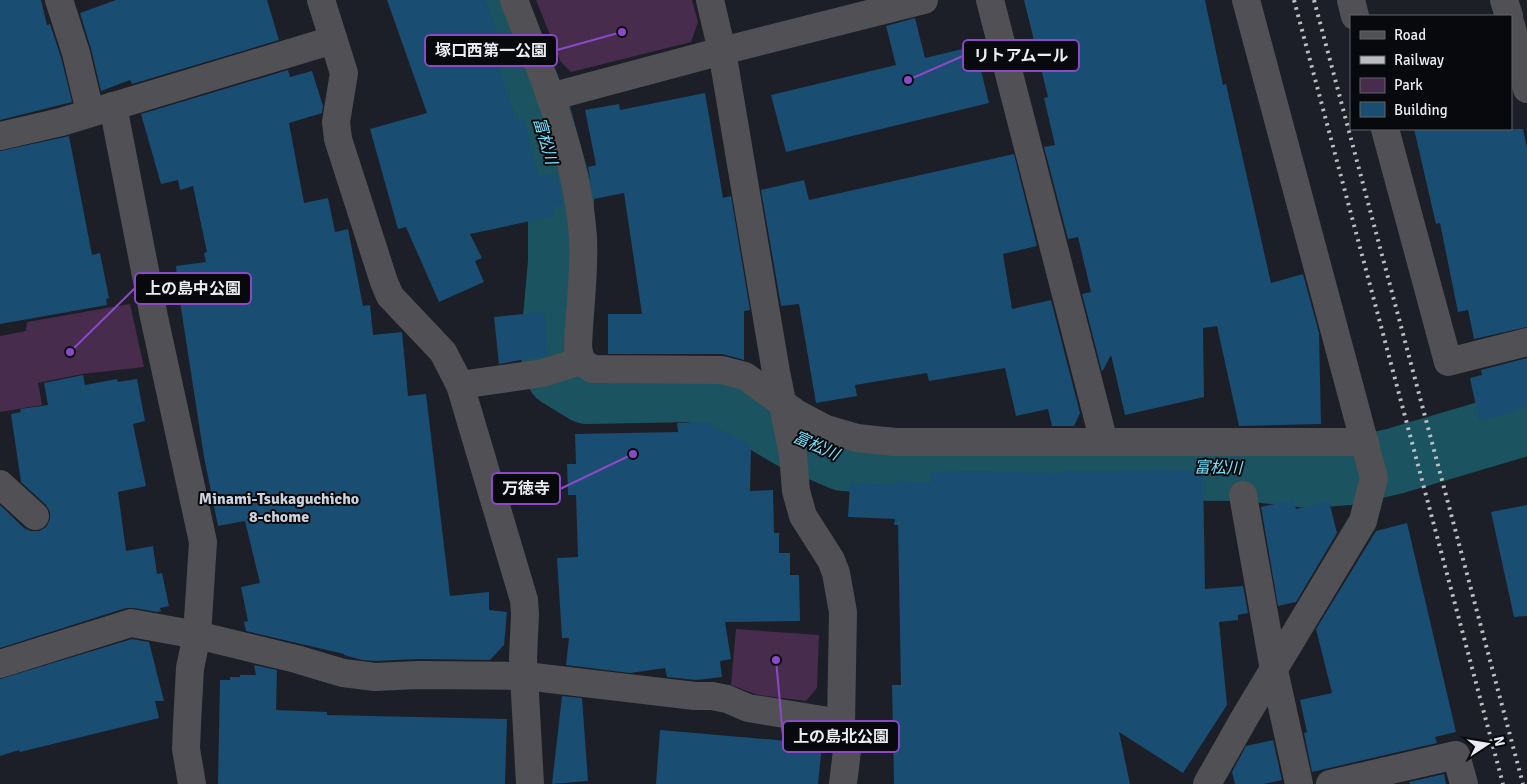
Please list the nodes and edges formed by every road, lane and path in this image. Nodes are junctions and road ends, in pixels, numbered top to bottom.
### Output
1 (59, 0) edge
2 (320, 0) edge
3 (514, 0) edge
4 (710, 0) edge
5 (924, 0) edge
6 (990, 0) edge
7 (1246, 0) edge
8 (1351, 0) edge
9 (1504, 0) edge
10 (1355, 15) edge
11 (1508, 15) edge
12 (1512, 29) edge
13 (333, 40) junction
14 (722, 51) junction
15 (1527, 89) edge
16 (550, 97) junction
17 (101, 109) junction
18 (1385, 130) edge
19 (0, 136) edge
20 (1527, 342) edge
21 (577, 362) junction
22 (460, 385) junction
23 (785, 413) junction
24 (1104, 442) junction
25 (1369, 458) junction
26 (0, 484) edge
27 (1243, 495) dead end
28 (35, 516) dead end
29 (197, 635) junction
30 (0, 664) edge
31 (1274, 670) junction
32 (524, 676) junction
33 (841, 723) junction
34 (192, 784) edge
35 (530, 784) edge
36 (843, 784) edge
37 (1207, 784) edge
38 (1299, 784) edge
39 (1330, 784) edge
40 (1464, 784) edge

1 - 17 street
2 - 13 street
3 - 16 street
4 - 14 street
5 - 14 street
6 - 24 street
7 - 25 street
8 - 10 street
9 - 11 street
12 - 15 street
13 - 17 street
13 - 22 street
14 - 16 street
14 - 23 street
16 - 21 street
17 - 19 street
17 - 29 street
18 - 20 street
21 - 22 street
21 - 23 street
22 - 32 street
23 - 24 street
23 - 33 street
24 - 25 street
25 - 31 street
26 - 28 street
27 - 31 street
29 - 30 street
29 - 32 street
29 - 34 street
31 - 37 street
31 - 38 street
32 - 33 street
32 - 35 street
33 - 36 street
39 - 40 street

